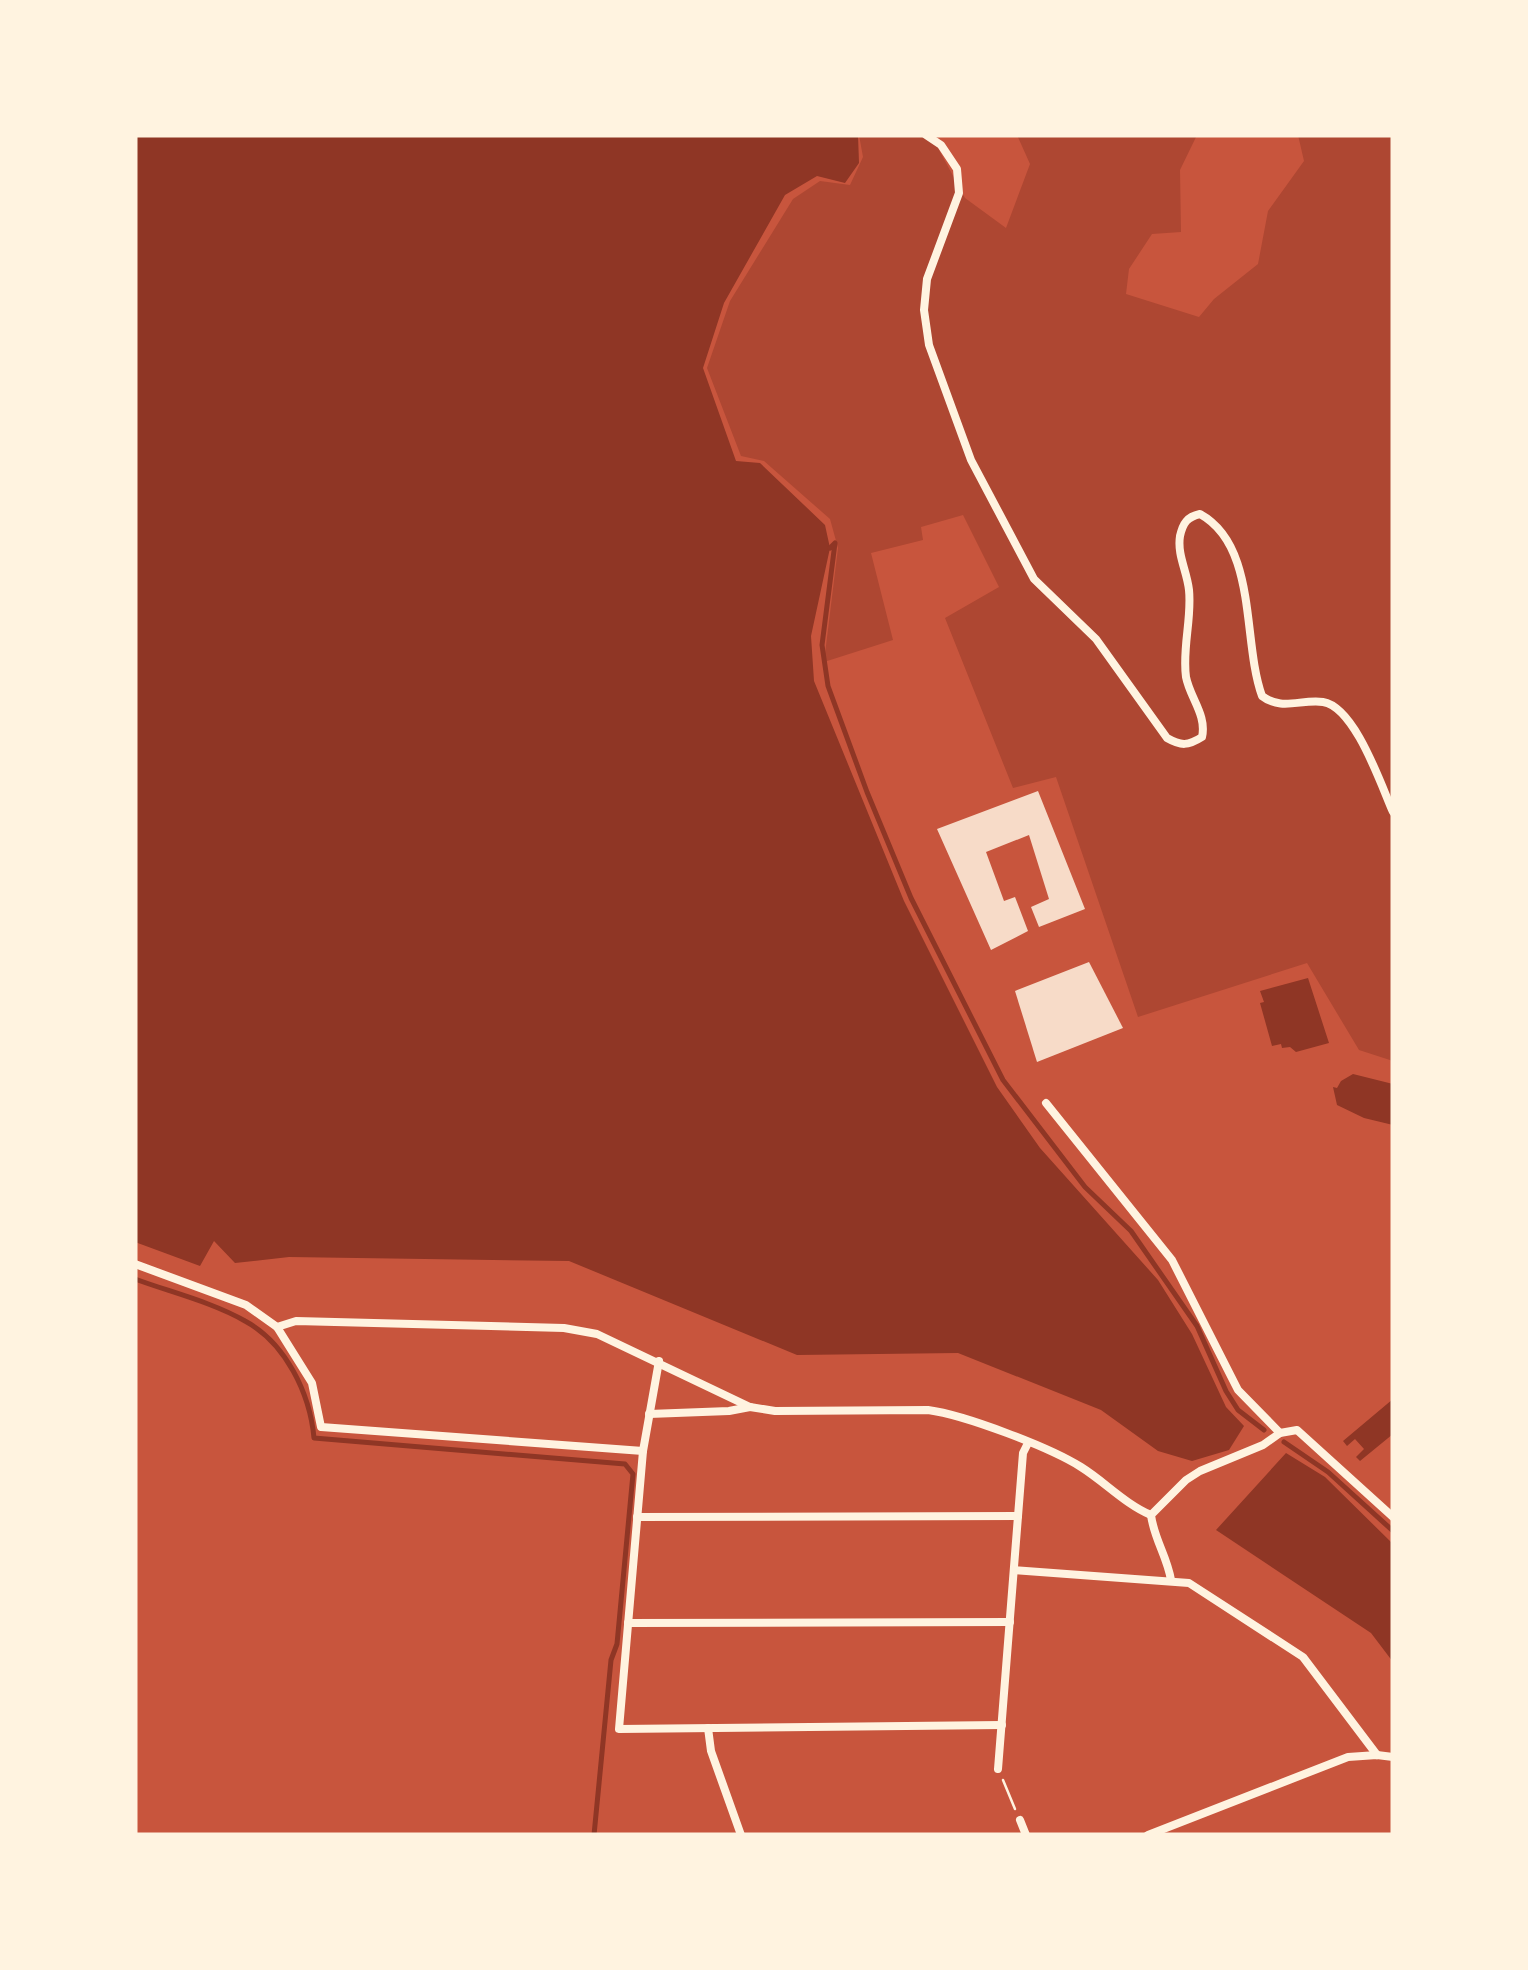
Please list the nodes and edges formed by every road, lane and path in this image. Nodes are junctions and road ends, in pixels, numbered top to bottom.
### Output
1 (926, 135) edge
2 (1393, 812) edge
3 (1046, 1104) dead end
4 (135, 1264) edge
5 (277, 1328) junction
6 (660, 1361) junction
7 (750, 1406) junction
8 (649, 1414) junction
9 (1280, 1433) junction
10 (1028, 1444) junction
11 (643, 1451) junction
12 (1151, 1515) junction
13 (1018, 1516) junction
14 (637, 1517) junction
15 (1393, 1517) edge
16 (1014, 1570) junction
17 (1171, 1580) junction
18 (628, 1622) junction
19 (1010, 1622) junction
20 (1002, 1725) junction
21 (708, 1728) junction
22 (1377, 1755) junction
23 (1393, 1757) edge
24 (998, 1769) joint
25 (1020, 1820) joint
26 (742, 1835) edge
27 (1026, 1835) edge
28 (1148, 1835) edge

1 - 2 street
3 - 9 street
4 - 5 street
5 - 6 street
5 - 11 street
6 - 7 street
6 - 8 street
7 - 8 street
7 - 10 street
8 - 11 street
9 - 12 street
9 - 15 street
10 - 12 street
10 - 13 street
11 - 14 street
12 - 17 street
13 - 14 street
13 - 16 street
14 - 18 street
16 - 17 street
16 - 19 street
17 - 22 street
18 - 19 street
18 - 21 street
19 - 20 street
20 - 21 street
20 - 24 street
21 - 26 street
22 - 23 street
22 - 28 street
24 - 25 path
25 - 27 street

